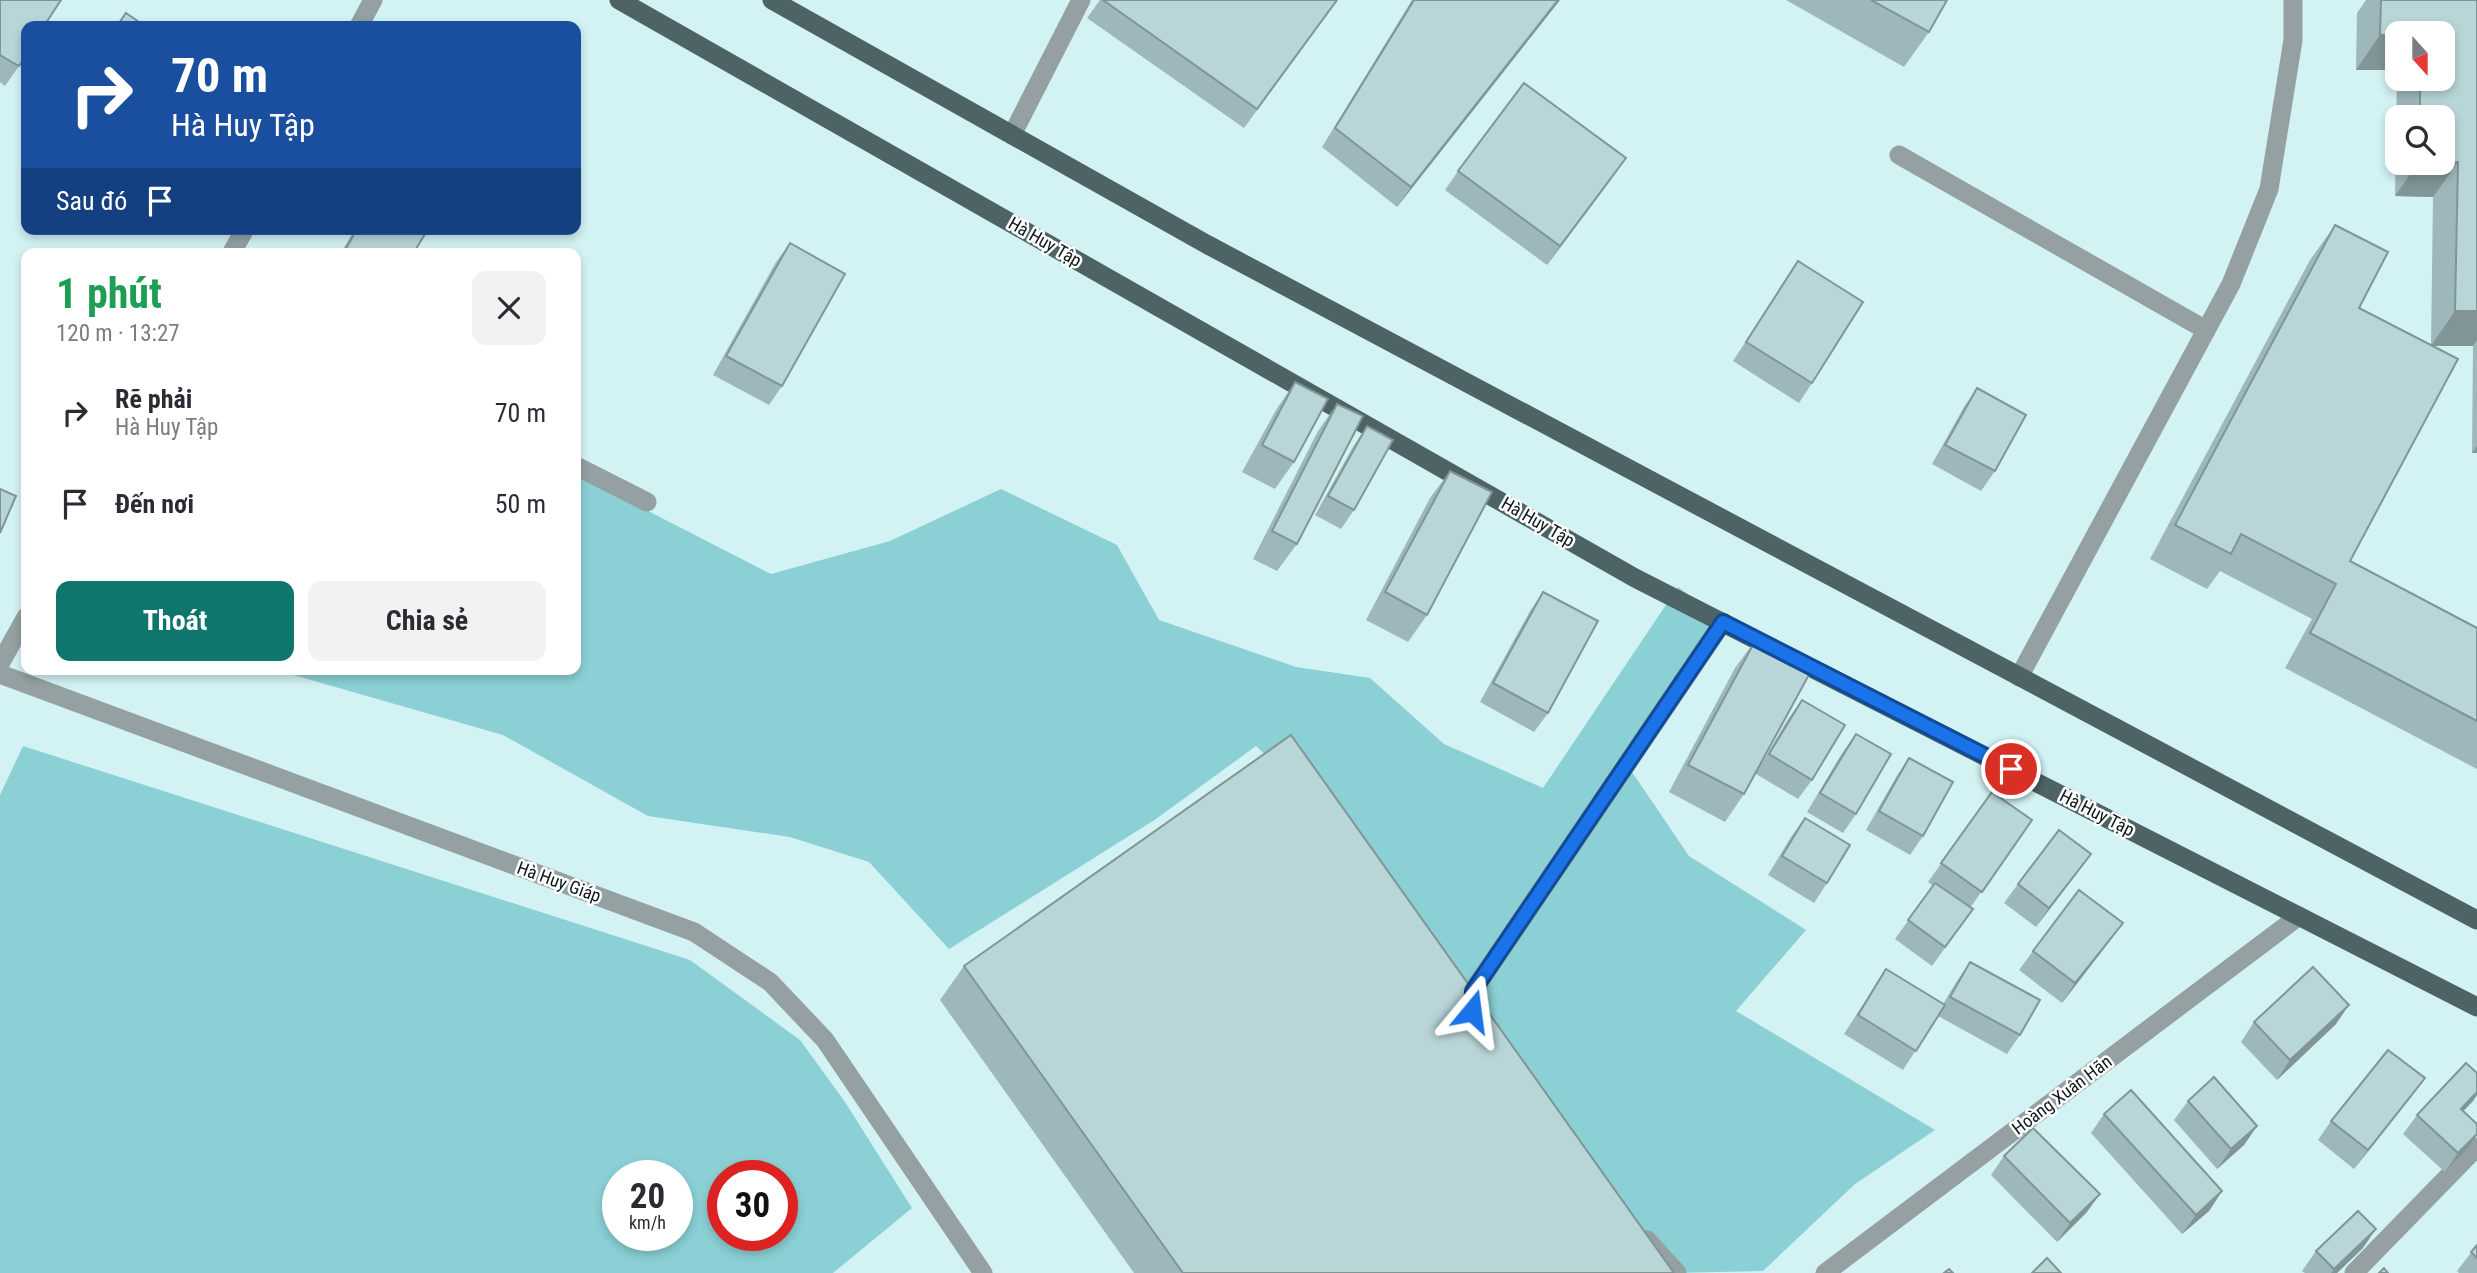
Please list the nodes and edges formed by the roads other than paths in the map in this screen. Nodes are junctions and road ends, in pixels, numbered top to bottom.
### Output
1 (373, 0) edge
2 (619, 0) edge
3 (772, 0) edge
4 (1081, 0) edge
5 (2293, 0) edge
6 (362, 21) edge
7 (1012, 135) junction
8 (1899, 155) dead end
9 (2206, 330) junction
10 (581, 469) edge
11 (646, 502) dead end
12 (1723, 622) junction
13 (21, 626) edge
14 (0, 664) edge
15 (0, 674) edge
16 (2019, 677) junction
17 (2299, 916) junction
18 (2477, 920) edge
19 (2477, 1007) edge
20 (1488, 1034) edge
21 (2477, 1147) edge
22 (1630, 1221) edge
23 (983, 1273) edge
24 (1676, 1273) edge
25 (1825, 1273) edge
26 (2354, 1273) edge

1 - 6 street
2 - 12 main road, Hà Huy Tập
3 - 7 main road
4 - 7 street
5 - 9 street
7 - 16 main road
8 - 9 street
9 - 16 street
10 - 11 street
12 - 17 main road, Hà Huy Tập
12 - 20 street
13 - 14 street
15 - 23 street, Hà Huy Giáp
16 - 18 main road
17 - 19 main road, Hà Huy Tập
17 - 25 street, Hoàng Xuân Hãn
21 - 26 street
22 - 24 street

